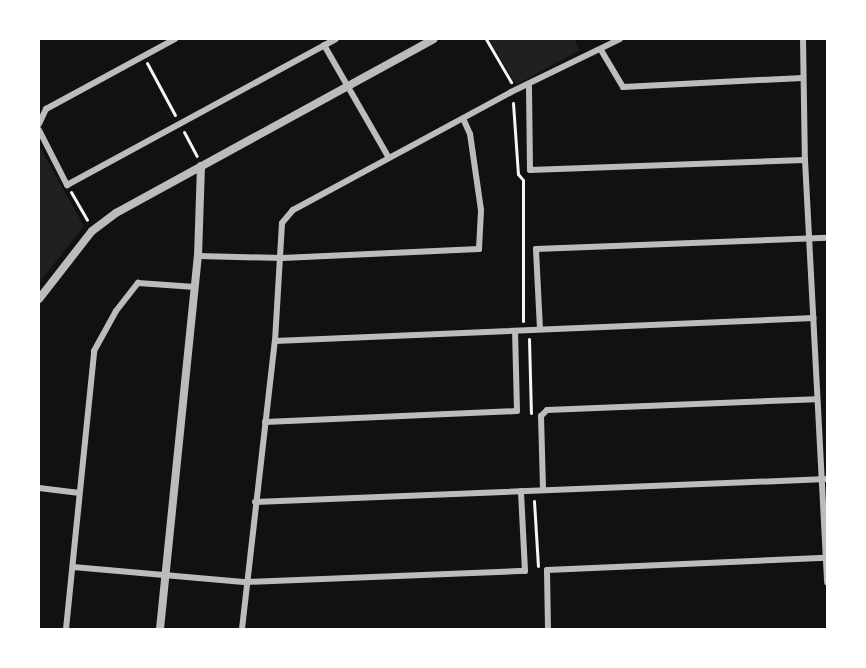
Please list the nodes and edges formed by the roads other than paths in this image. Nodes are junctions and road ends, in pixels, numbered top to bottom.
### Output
1 (175, 39) edge
2 (336, 39) edge
3 (434, 39) edge
4 (620, 39) edge
5 (803, 39) edge
6 (324, 45) junction
7 (601, 50) junction
8 (804, 78) junction
9 (349, 86) junction
10 (529, 87) junction
11 (463, 118) junction
12 (39, 124) edge
13 (39, 130) edge
14 (389, 158) junction
15 (805, 160) junction
16 (201, 166) junction
17 (827, 238) edge
18 (811, 239) junction
19 (198, 256) junction
20 (282, 258) junction
21 (195, 287) junction
22 (39, 299) edge
23 (814, 318) junction
24 (540, 329) junction
25 (514, 331) junction
26 (275, 340) junction
27 (816, 399) junction
28 (265, 422) junction
29 (825, 479) edge
30 (39, 488) edge
31 (543, 488) junction
32 (521, 491) junction
33 (78, 493) junction
34 (255, 502) junction
35 (826, 558) edge
36 (73, 567) junction
37 (166, 575) junction
38 (246, 582) junction
39 (827, 582) edge
40 (66, 629) edge
41 (160, 629) edge
42 (242, 629) edge
43 (548, 629) edge

1 - 12 street
2 - 6 street
3 - 9 street
4 - 7 street
5 - 8 street
6 - 9 street
6 - 13 street
7 - 8 street
7 - 10 street
8 - 15 street
9 - 14 street
9 - 16 street
10 - 11 street
10 - 15 street
11 - 14 street
11 - 20 street
14 - 20 street
15 - 18 street
16 - 19 street
16 - 22 street
17 - 18 street
18 - 23 street
18 - 24 street
19 - 20 street
19 - 21 street
20 - 26 street
21 - 33 street
21 - 37 street
23 - 24 street
23 - 27 street
24 - 25 street
25 - 26 street
25 - 28 street
26 - 28 street
27 - 29 street
27 - 31 street
28 - 34 street
29 - 31 street
29 - 35 street
30 - 33 street
31 - 32 street
32 - 34 street
32 - 38 street
33 - 36 street
34 - 38 street
35 - 39 street
35 - 43 street
36 - 37 street
36 - 40 street
37 - 38 street
37 - 41 street
38 - 42 street

